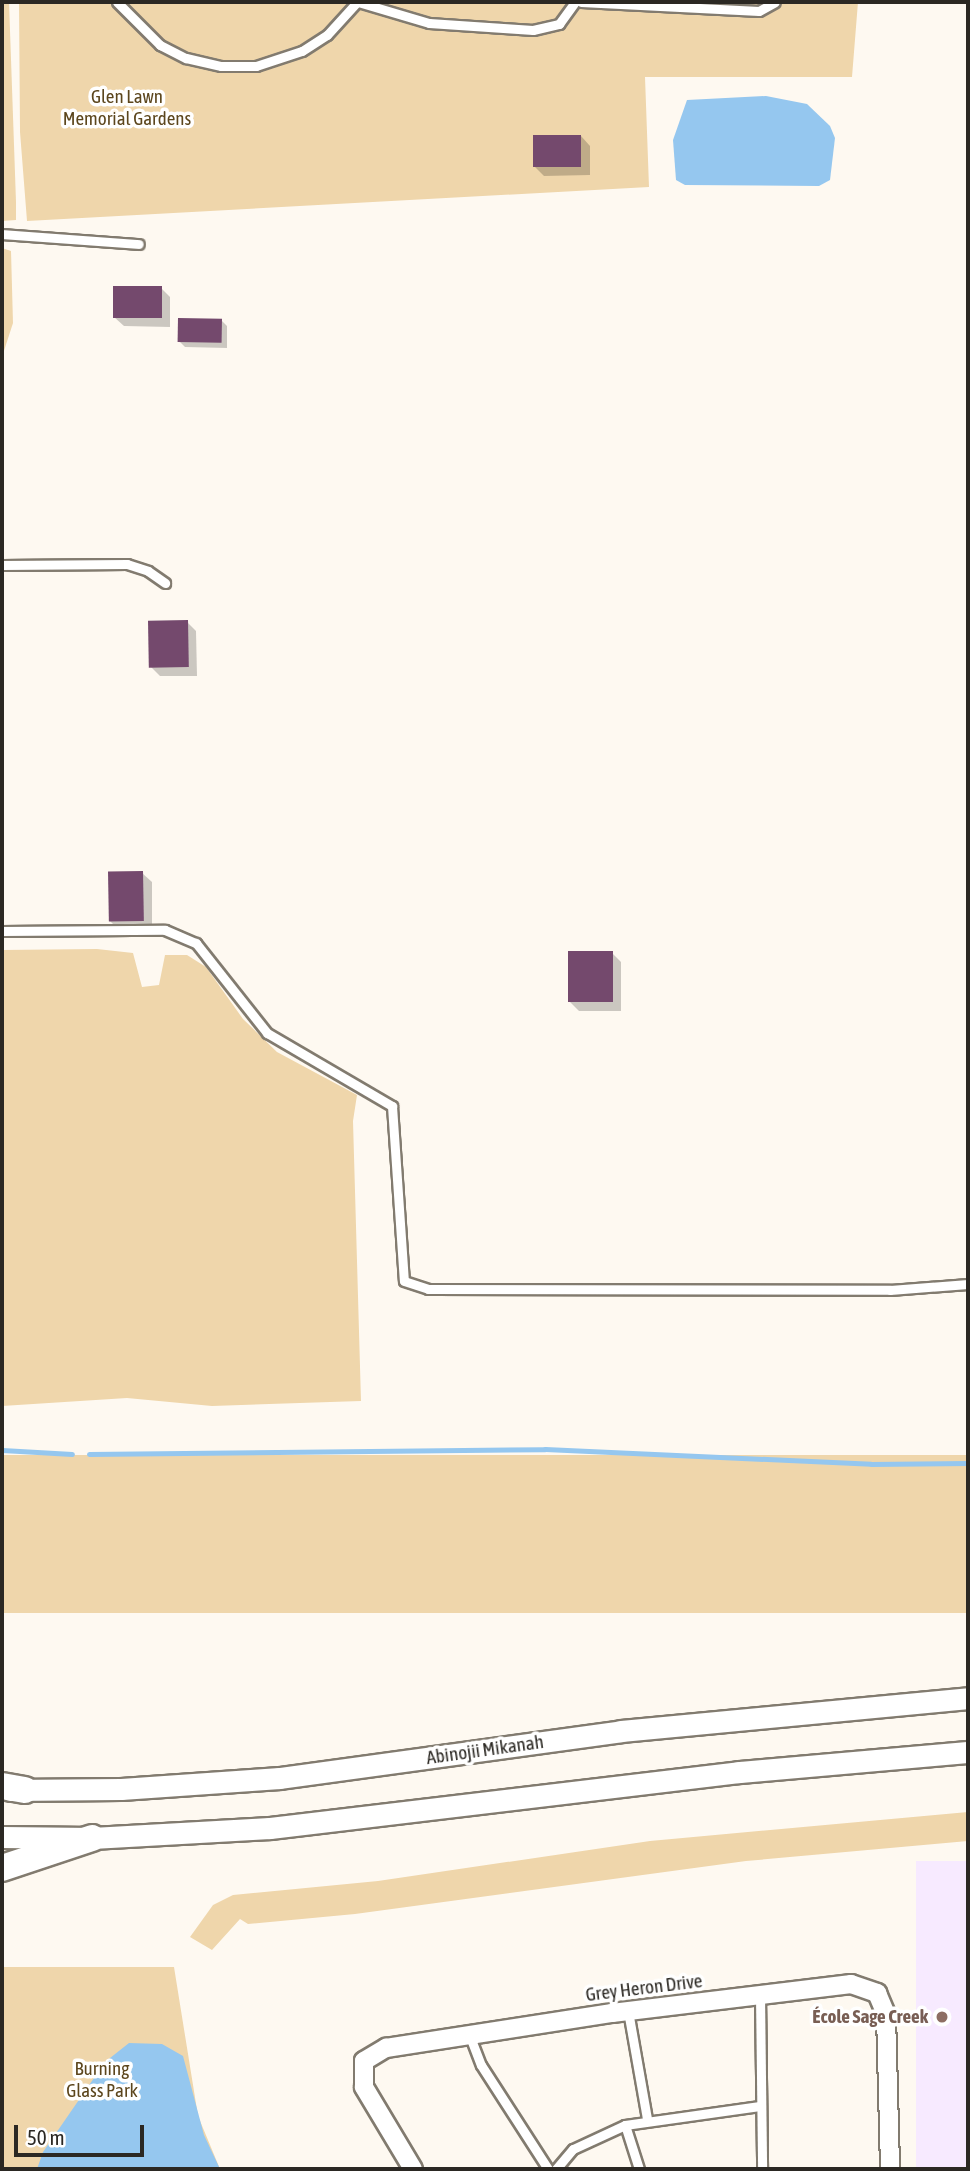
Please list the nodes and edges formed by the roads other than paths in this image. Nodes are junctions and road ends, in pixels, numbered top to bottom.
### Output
1 (117, 2) edge
2 (357, 2) edge
3 (575, 2) edge
4 (581, 2) edge
5 (775, 2) edge
6 (2, 234) edge
7 (139, 244) dead end
8 (2, 565) edge
9 (165, 583) dead end
10 (2, 931) edge
11 (968, 1284) edge
12 (968, 1698) edge
13 (968, 1752) edge
14 (10, 1789) edge
15 (2, 1837) edge
16 (92, 1838) junction
17 (2, 1868) edge
18 (760, 1995) junction
19 (628, 2011) junction
20 (469, 2034) junction
21 (760, 2106) junction
22 (647, 2119) junction
23 (625, 2125) junction
24 (413, 2169) edge
25 (548, 2169) edge
26 (556, 2169) edge
27 (639, 2169) edge
28 (762, 2169) edge
29 (890, 2169) edge

1 - 2 lane
2 - 3 lane
4 - 5 lane
6 - 7 lane
8 - 9 lane
10 - 11 lane
12 - 14 street, Abinojii Mikanah
13 - 16 street
15 - 16 street
16 - 17 main road
18 - 19 street, Grey Heron Drive
18 - 21 lane
18 - 29 street, Grey Heron Drive
19 - 20 street, Grey Heron Drive
19 - 22 lane
20 - 24 street, Grey Heron Drive
20 - 25 lane
21 - 22 lane
21 - 28 lane
22 - 23 lane
23 - 26 lane
23 - 27 lane

